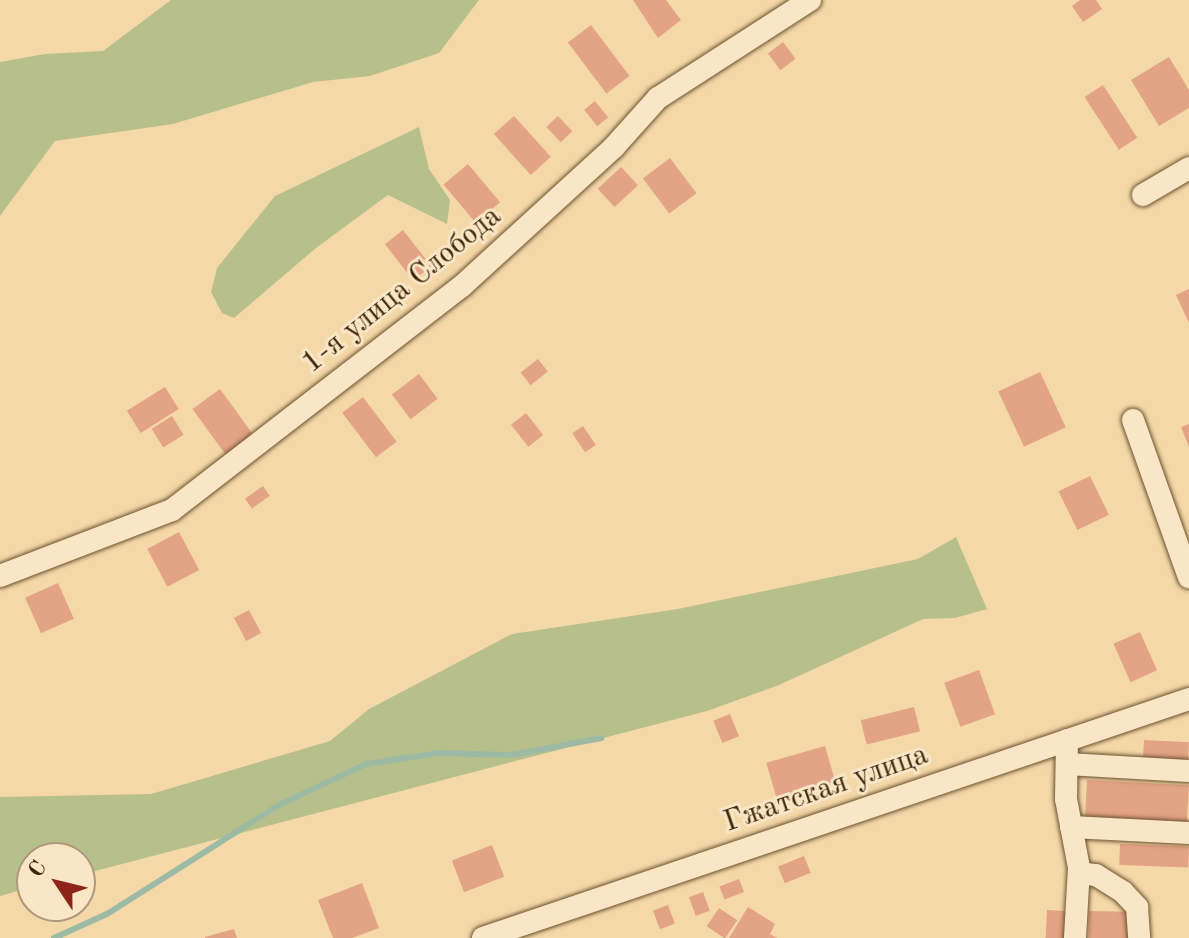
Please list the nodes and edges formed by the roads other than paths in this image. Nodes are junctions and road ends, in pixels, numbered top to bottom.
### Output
1 (810, 0) edge
2 (1189, 168) edge
3 (1143, 195) dead end
4 (1133, 420) dead end
5 (0, 576) edge
6 (1189, 577) edge
7 (1189, 699) edge
8 (1067, 740) junction
9 (1067, 764) junction
10 (1189, 771) edge
11 (1071, 827) junction
12 (1189, 833) edge
13 (1079, 873) junction
14 (483, 938) edge
15 (1075, 938) edge
16 (1139, 938) edge

1 - 5 street, 1-я улица Слобода
2 - 3 street
4 - 6 street
7 - 8 street, Гжатская улица
8 - 9 street
8 - 14 street, Гжатская улица
9 - 10 street
9 - 11 street
11 - 12 street
11 - 13 street
13 - 15 street
13 - 16 street

